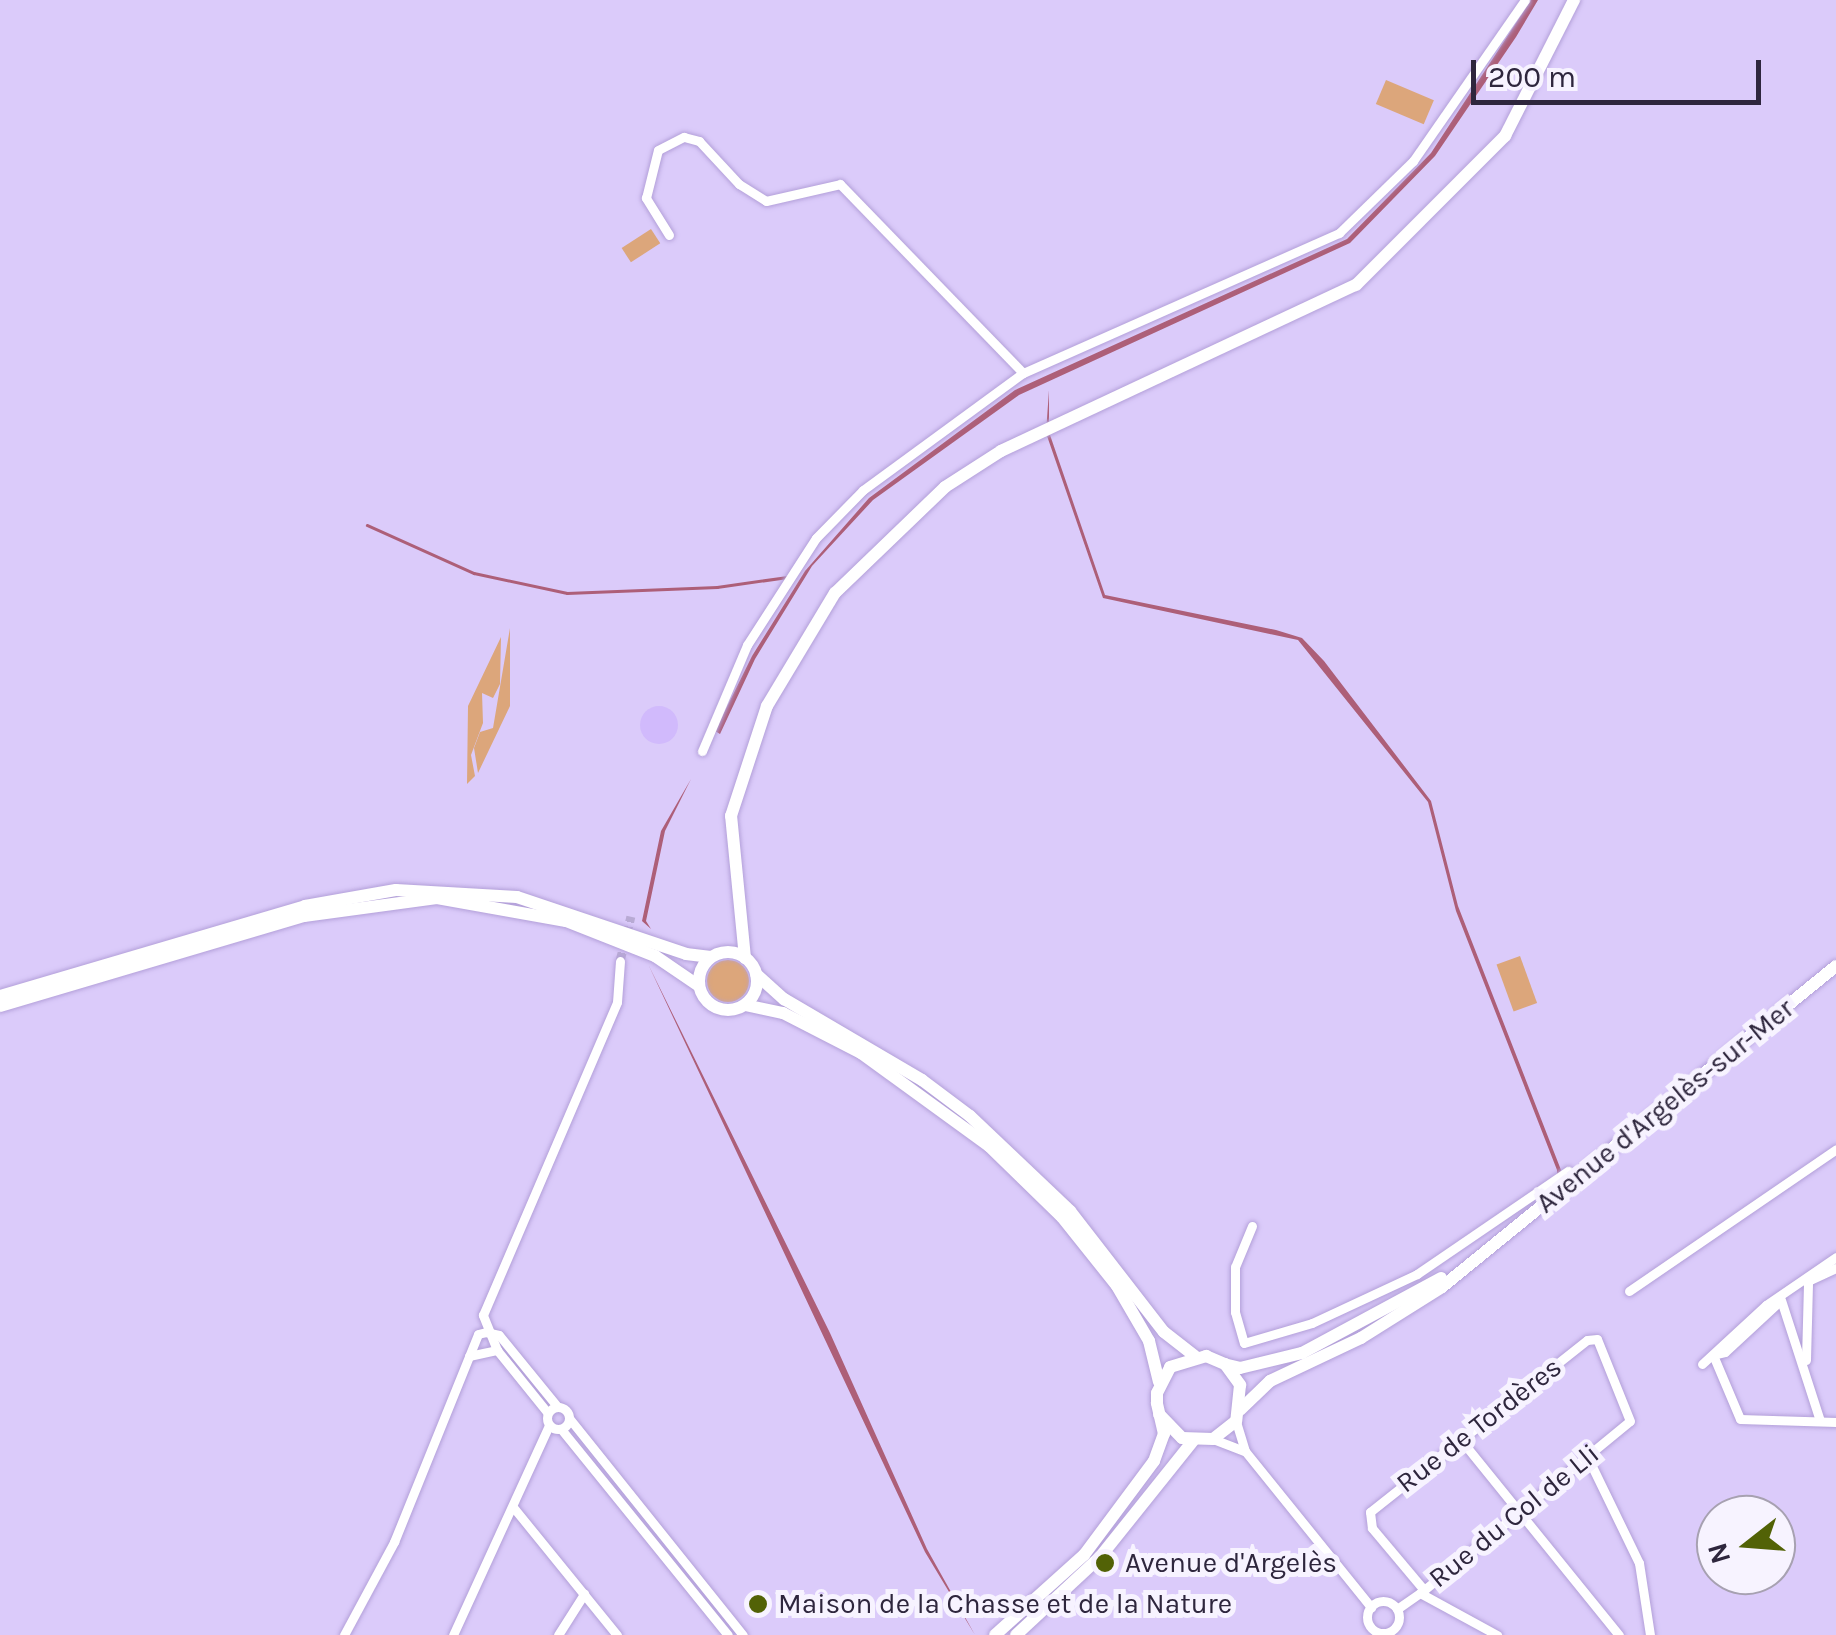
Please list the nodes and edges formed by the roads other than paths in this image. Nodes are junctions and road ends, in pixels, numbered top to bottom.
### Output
1 (1525, 0) edge
2 (1574, 0) edge
3 (670, 235) dead end
4 (1024, 373) junction
5 (702, 751) dead end
6 (738, 918) junction
7 (717, 954) junction
8 (746, 958) junction
9 (620, 960) tunnel mouth
10 (1836, 966) edge
11 (756, 974) junction
12 (698, 986) junction
13 (0, 996) edge
14 (746, 1005) junction
15 (0, 1006) edge
16 (1836, 1149) edge
17 (1568, 1171) dead end
18 (1252, 1226) dead end
19 (1494, 1245) junction
20 (1836, 1257) edge
21 (1836, 1268) edge
22 (1808, 1282) junction
23 (1630, 1291) dead end
24 (1781, 1300) junction
25 (486, 1332) junction
26 (481, 1349) junction
27 (498, 1350) junction
28 (1713, 1355) junction
29 (469, 1356) junction
30 (1195, 1356) junction
31 (1225, 1364) junction
32 (1702, 1364) dead end
33 (1805, 1367) junction
34 (1160, 1382) junction
35 (552, 1409) junction
36 (1159, 1414) junction
37 (1238, 1416) junction
38 (569, 1418) junction
39 (1820, 1420) junction
40 (1630, 1421) joint
41 (1836, 1422) edge
42 (549, 1425) junction
43 (562, 1429) junction
44 (1213, 1439) junction
45 (1461, 1440) junction
46 (1193, 1441) junction
47 (1245, 1451) junction
48 (1586, 1456) junction
49 (512, 1507) junction
50 (1518, 1513) junction
51 (1422, 1592) junction
52 (584, 1594) junction
53 (1371, 1607) junction
54 (1397, 1609) junction
55 (1398, 1632) edge
56 (344, 1635) edge
57 (453, 1635) edge
58 (558, 1635) edge
59 (618, 1635) edge
60 (728, 1635) edge
61 (743, 1635) edge
62 (994, 1635) edge
63 (1016, 1635) edge
64 (1497, 1635) edge
65 (1619, 1635) edge
66 (1650, 1635) edge

1 - 4 street
2 - 6 main road
3 - 4 street
4 - 5 street
6 - 7 main road
6 - 8 main road
7 - 8 main road
7 - 12 main road
7 - 13 main road
8 - 11 main road
9 - 25 street
10 - 19 main road, Avenue d'Argelès-sur-Mer
11 - 14 main road
11 - 30 main road
12 - 14 main road
12 - 15 main road
14 - 34 main road
16 - 23 street
17 - 18 street
19 - 31 main road, Avenue d'Argelès-sur-Mer
19 - 37 main road, Avenue d'Argelès-sur-Mer
20 - 22 street
21 - 22 street
22 - 24 street
22 - 33 street
24 - 28 street
24 - 33 street
25 - 26 street
25 - 27 street
25 - 29 street
25 - 35 street
26 - 27 street
26 - 29 street
27 - 35 street
28 - 32 street
28 - 39 street
29 - 56 street
30 - 31 main road
30 - 34 main road
31 - 37 main road
33 - 39 street
34 - 36 main road
35 - 38 street
35 - 42 street
36 - 46 main road
36 - 62 main road
37 - 44 main road
37 - 47 street
38 - 43 street
38 - 61 street
39 - 41 street
40 - 45 street, Rue de Tordères
40 - 48 street, Rue du Col de Lli
42 - 43 street
42 - 49 street
43 - 60 street
44 - 46 main road
44 - 47 street
45 - 50 street
45 - 51 street, Rue de Tordères
46 - 63 main road
47 - 53 street
48 - 50 street, Rue du Col de Lli
48 - 66 street
49 - 52 street
49 - 57 street
50 - 51 street, Rue du Col de Lli
50 - 65 street
51 - 54 street, Rue du Col de Lli
51 - 64 street
52 - 58 street
52 - 59 street
53 - 54 street
53 - 55 street
54 - 55 street

